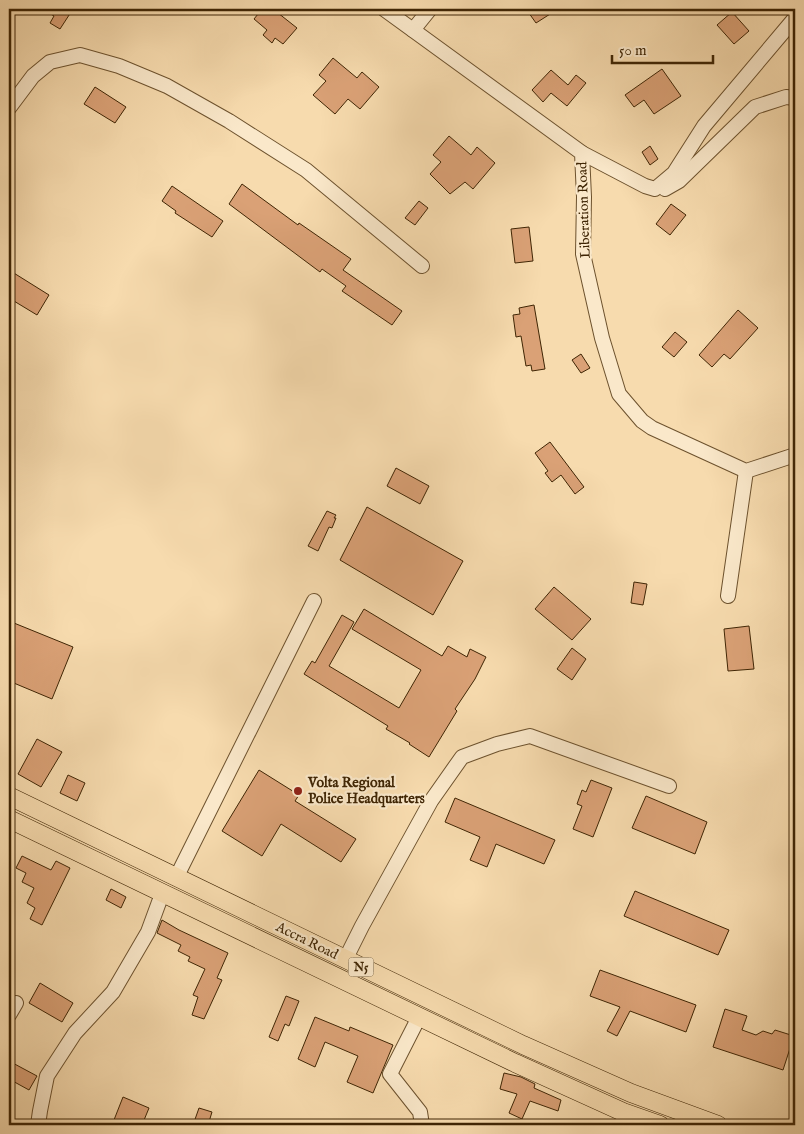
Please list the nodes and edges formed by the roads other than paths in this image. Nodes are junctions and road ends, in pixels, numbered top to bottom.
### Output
1 (384, 9) edge
2 (430, 9) edge
3 (795, 18) edge
4 (413, 30) junction
5 (795, 98) edge
6 (9, 108) edge
7 (582, 153) junction
8 (655, 189) junction
9 (422, 266) dead end
10 (795, 455) edge
11 (746, 471) junction
12 (728, 596) dead end
13 (314, 601) dead end
14 (669, 786) dead end
15 (9, 796) edge
16 (9, 819) edge
17 (176, 878) junction
18 (162, 894) junction
19 (345, 960) junction
20 (419, 1017) junction
21 (38, 1125) edge
22 (422, 1125) edge
23 (660, 1125) edge
24 (718, 1125) edge

1 - 4 street, Liberation Road
2 - 4 street
3 - 8 street
4 - 7 street, Liberation Road
5 - 8 street
6 - 9 street
7 - 8 street
7 - 11 street, Liberation Road
10 - 11 street
11 - 12 street
13 - 17 street
14 - 19 street
15 - 17 main road, Accra Road / N5
16 - 18 main road, Accra Road / N5
17 - 19 main road, Accra Road / N5
18 - 20 main road, Accra Road / N5
18 - 21 street
19 - 24 main road, Accra Road / N5
20 - 22 street
20 - 23 main road, Accra Road / N5

